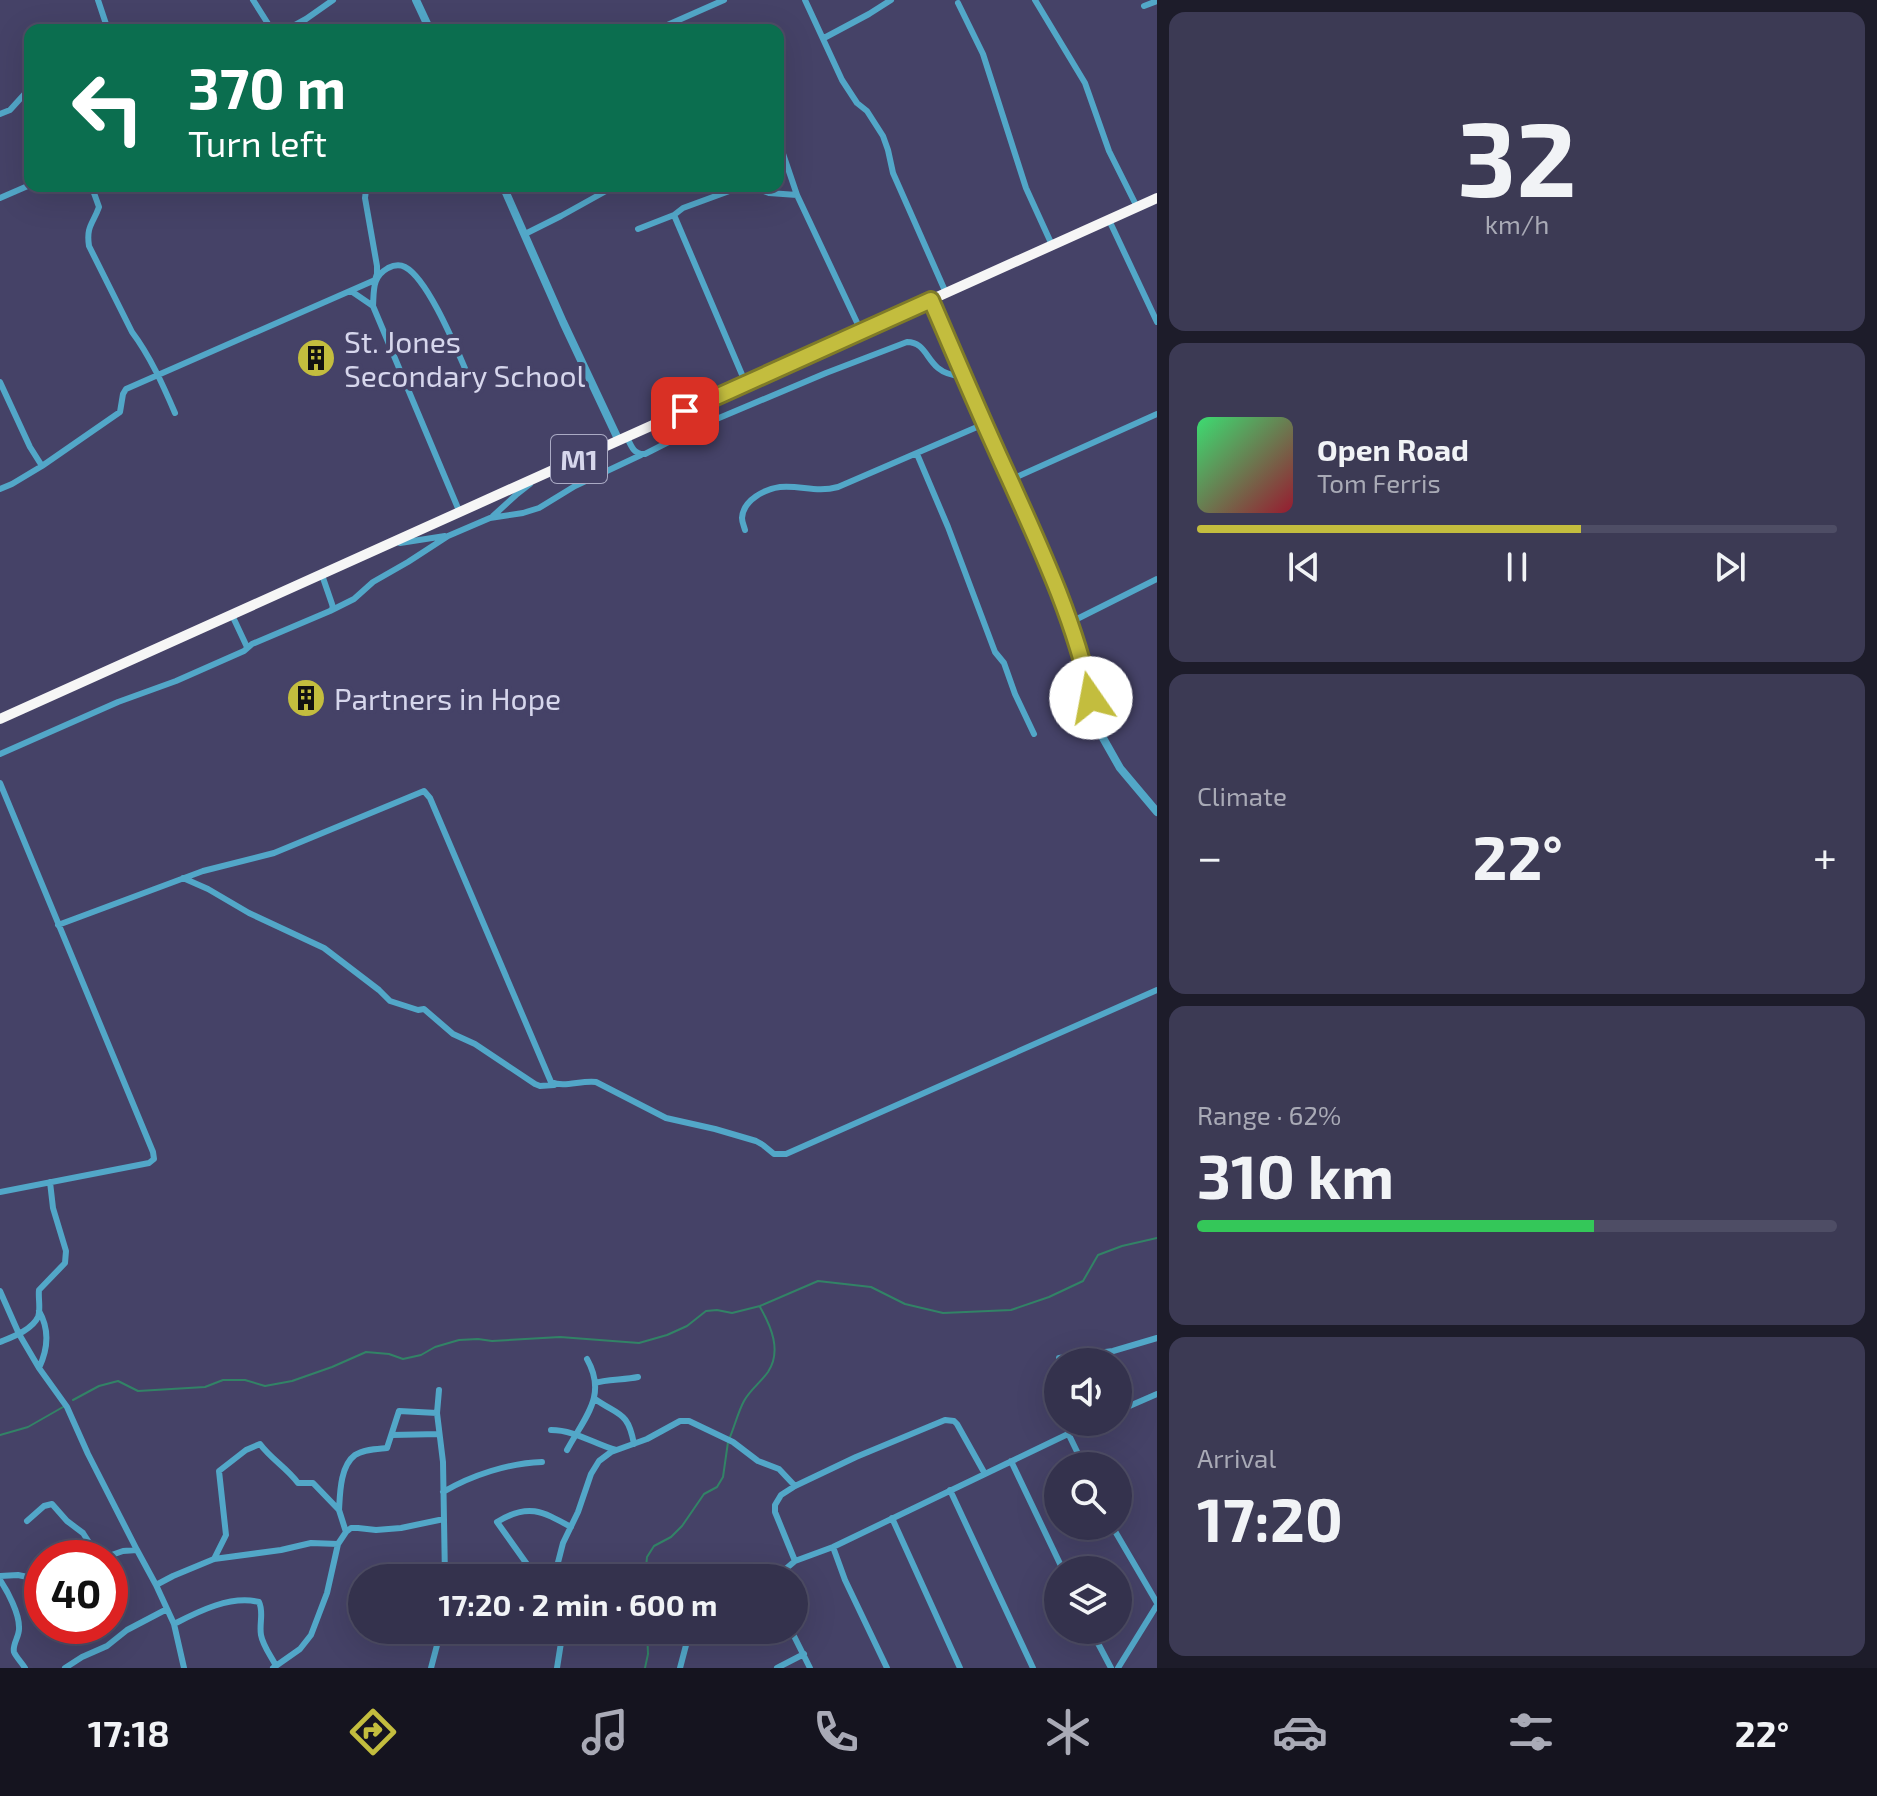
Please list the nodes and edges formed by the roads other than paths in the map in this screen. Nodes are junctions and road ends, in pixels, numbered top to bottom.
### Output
1 (98, 0) edge
2 (253, 0) edge
3 (332, 0) edge
4 (416, 0) edge
5 (722, 0) edge
6 (805, 0) edge
7 (891, 0) edge
8 (1035, 0) edge
9 (1157, 1) edge
10 (958, 3) dead end
11 (1144, 6) dead end
12 (106, 24) edge
13 (268, 24) edge
14 (296, 24) edge
15 (427, 24) edge
16 (669, 24) edge
17 (824, 38) junction
18 (24, 95) edge
19 (0, 114) edge
20 (784, 157) edge
21 (24, 188) edge
22 (366, 192) edge
23 (506, 192) edge
24 (604, 192) edge
25 (727, 192) edge
26 (766, 192) edge
27 (94, 193) dead end
28 (797, 195) junction
29 (0, 198) edge
30 (1157, 198) edge
31 (1137, 207) junction
32 (674, 215) junction
33 (1109, 220) junction
34 (638, 229) dead end
35 (525, 234) junction
36 (1052, 246) junction
37 (375, 280) junction
38 (351, 291) junction
39 (946, 293) junction
40 (931, 300) junction
41 (373, 306) junction
42 (1157, 322) edge
43 (861, 331) junction
44 (467, 373) dead end
45 (157, 374) junction
46 (964, 377) junction
47 (0, 382) edge
48 (746, 384) junction
49 (175, 413) dead end
50 (1157, 414) edge
51 (984, 424) junction
52 (623, 439) junction
53 (917, 454) junction
54 (641, 455) junction
55 (42, 466) junction
56 (543, 475) junction
57 (1010, 480) junction
58 (0, 489) edge
59 (460, 513) junction
60 (490, 518) junction
61 (745, 530) dead end
62 (448, 536) junction
63 (388, 545) junction
64 (322, 575) junction
65 (1157, 579) edge
66 (330, 611) junction
67 (232, 615) junction
68 (1071, 622) junction
69 (247, 647) junction
70 (0, 719) edge
71 (1034, 734) dead end
72 (0, 754) edge
73 (0, 783) edge
74 (1157, 797) edge
75 (1147, 801) junction
76 (1157, 812) edge
77 (183, 878) junction
78 (58, 925) junction
79 (1157, 990) edge
80 (558, 1085) junction
81 (50, 1182) junction
82 (0, 1192) edge
83 (0, 1291) edge
84 (39, 1311) junction
85 (19, 1334) junction
86 (1157, 1338) edge
87 (0, 1342) edge
88 (1123, 1348) edge
89 (587, 1359) dead end
90 (39, 1368) junction
91 (638, 1377) dead end
92 (595, 1383) junction
93 (439, 1390) dead end
94 (1157, 1394) edge
95 (595, 1399) junction
96 (1132, 1405) edge
97 (437, 1413) junction
98 (551, 1430) dead end
99 (576, 1433) junction
100 (439, 1434) junction
101 (392, 1435) junction
102 (1062, 1436) edge
103 (634, 1444) junction
104 (567, 1450) dead end
105 (617, 1450) junction
106 (1011, 1461) junction
107 (542, 1462) dead end
108 (985, 1474) junction
109 (795, 1486) junction
110 (950, 1490) junction
111 (443, 1492) junction
112 (339, 1510) junction
113 (892, 1518) junction
114 (444, 1519) junction
115 (27, 1521) dead end
116 (571, 1527) junction
117 (346, 1532) junction
118 (88, 1540) edge
119 (1120, 1540) edge
120 (338, 1544) junction
121 (833, 1547) junction
122 (137, 1550) junction
123 (128, 1551) edge
124 (1056, 1556) edge
125 (214, 1559) junction
126 (795, 1561) junction
127 (445, 1564) edge
128 (527, 1564) edge
129 (557, 1564) edge
130 (791, 1564) edge
131 (24, 1576) edge
132 (0, 1578) edge
133 (156, 1585) junction
134 (1157, 1604) edge
135 (167, 1609) junction
136 (174, 1624) junction
137 (437, 1644) edge
138 (560, 1644) edge
139 (686, 1644) edge
140 (799, 1644) edge
141 (1098, 1644) edge
142 (804, 1654) junction
143 (274, 1667) edge
144 (25, 1668) edge
145 (65, 1668) edge
146 (184, 1668) edge
147 (431, 1668) edge
148 (557, 1668) edge
149 (680, 1668) edge
150 (777, 1668) edge
151 (810, 1668) edge
152 (887, 1668) edge
153 (960, 1668) edge
154 (1033, 1668) edge
155 (1111, 1668) edge
156 (1118, 1668) edge

1 - 12 street
2 - 13 street
3 - 14 street
4 - 15 street
5 - 16 street
6 - 17 street
7 - 17 street
8 - 31 street
9 - 11 street
10 - 36 street
17 - 39 street
18 - 19 street
20 - 28 street
21 - 29 street
22 - 37 street
23 - 35 street
24 - 35 street
25 - 32 street
26 - 28 street
27 - 45 street
28 - 43 street
30 - 31 highway, M1
31 - 33 highway, M1
32 - 34 street
32 - 48 street
33 - 36 highway, M1
33 - 42 street
35 - 52 street
36 - 39 highway, M1
37 - 38 street
37 - 41 street
37 - 44 street
38 - 41 street
38 - 45 street
39 - 40 highway, M1
40 - 43 highway, M1
40 - 46 street
41 - 59 street
43 - 48 highway, M1
45 - 49 street
45 - 55 street
46 - 51 street
46 - 54 street
47 - 55 street
48 - 52 highway, M1
50 - 57 street
51 - 53 street
51 - 57 street
52 - 54 street
52 - 56 highway, M1
53 - 61 street
53 - 71 street
54 - 60 street
55 - 58 street
56 - 59 highway, M1
56 - 60 street
57 - 68 street
59 - 63 highway, M1
60 - 62 street
62 - 63 street
62 - 66 street
63 - 64 highway, M1
64 - 66 street
64 - 67 highway, M1
65 - 68 street
66 - 69 street
67 - 69 street
67 - 70 highway, M1
68 - 75 street
69 - 72 street
73 - 78 street
74 - 75 street
75 - 76 street
77 - 78 street
77 - 80 street
77 - 80 street
78 - 81 street
79 - 80 street
81 - 82 street
81 - 84 street
83 - 85 street
84 - 85 street
84 - 90 street
85 - 87 street
85 - 90 street
86 - 88 street
89 - 92 street
90 - 122 street
91 - 92 street
92 - 95 street
93 - 97 street
94 - 96 street
95 - 99 street
95 - 103 street
97 - 100 street
97 - 101 street
98 - 99 street
99 - 104 street
99 - 105 street
100 - 101 street
100 - 111 street
101 - 112 street
102 - 106 street
103 - 105 street
103 - 109 street
105 - 116 street
106 - 108 street
106 - 124 street
107 - 111 street
108 - 109 street
108 - 110 street
109 - 126 street
110 - 113 street
110 - 154 street
111 - 114 street
112 - 117 street
112 - 125 street
113 - 121 street
113 - 153 street
114 - 117 street
114 - 127 street
115 - 118 street
116 - 128 street
116 - 129 street
117 - 120 street
119 - 134 street
120 - 125 street
120 - 143 street
121 - 126 street
121 - 152 street
122 - 123 street
122 - 133 street
125 - 133 street
126 - 130 street
131 - 132 street
132 - 144 street
133 - 135 street
134 - 156 street
135 - 136 street
135 - 145 street
136 - 143 street
136 - 146 street
137 - 147 street
138 - 148 street
139 - 149 street
140 - 142 street
141 - 155 street
142 - 150 street
142 - 151 street

